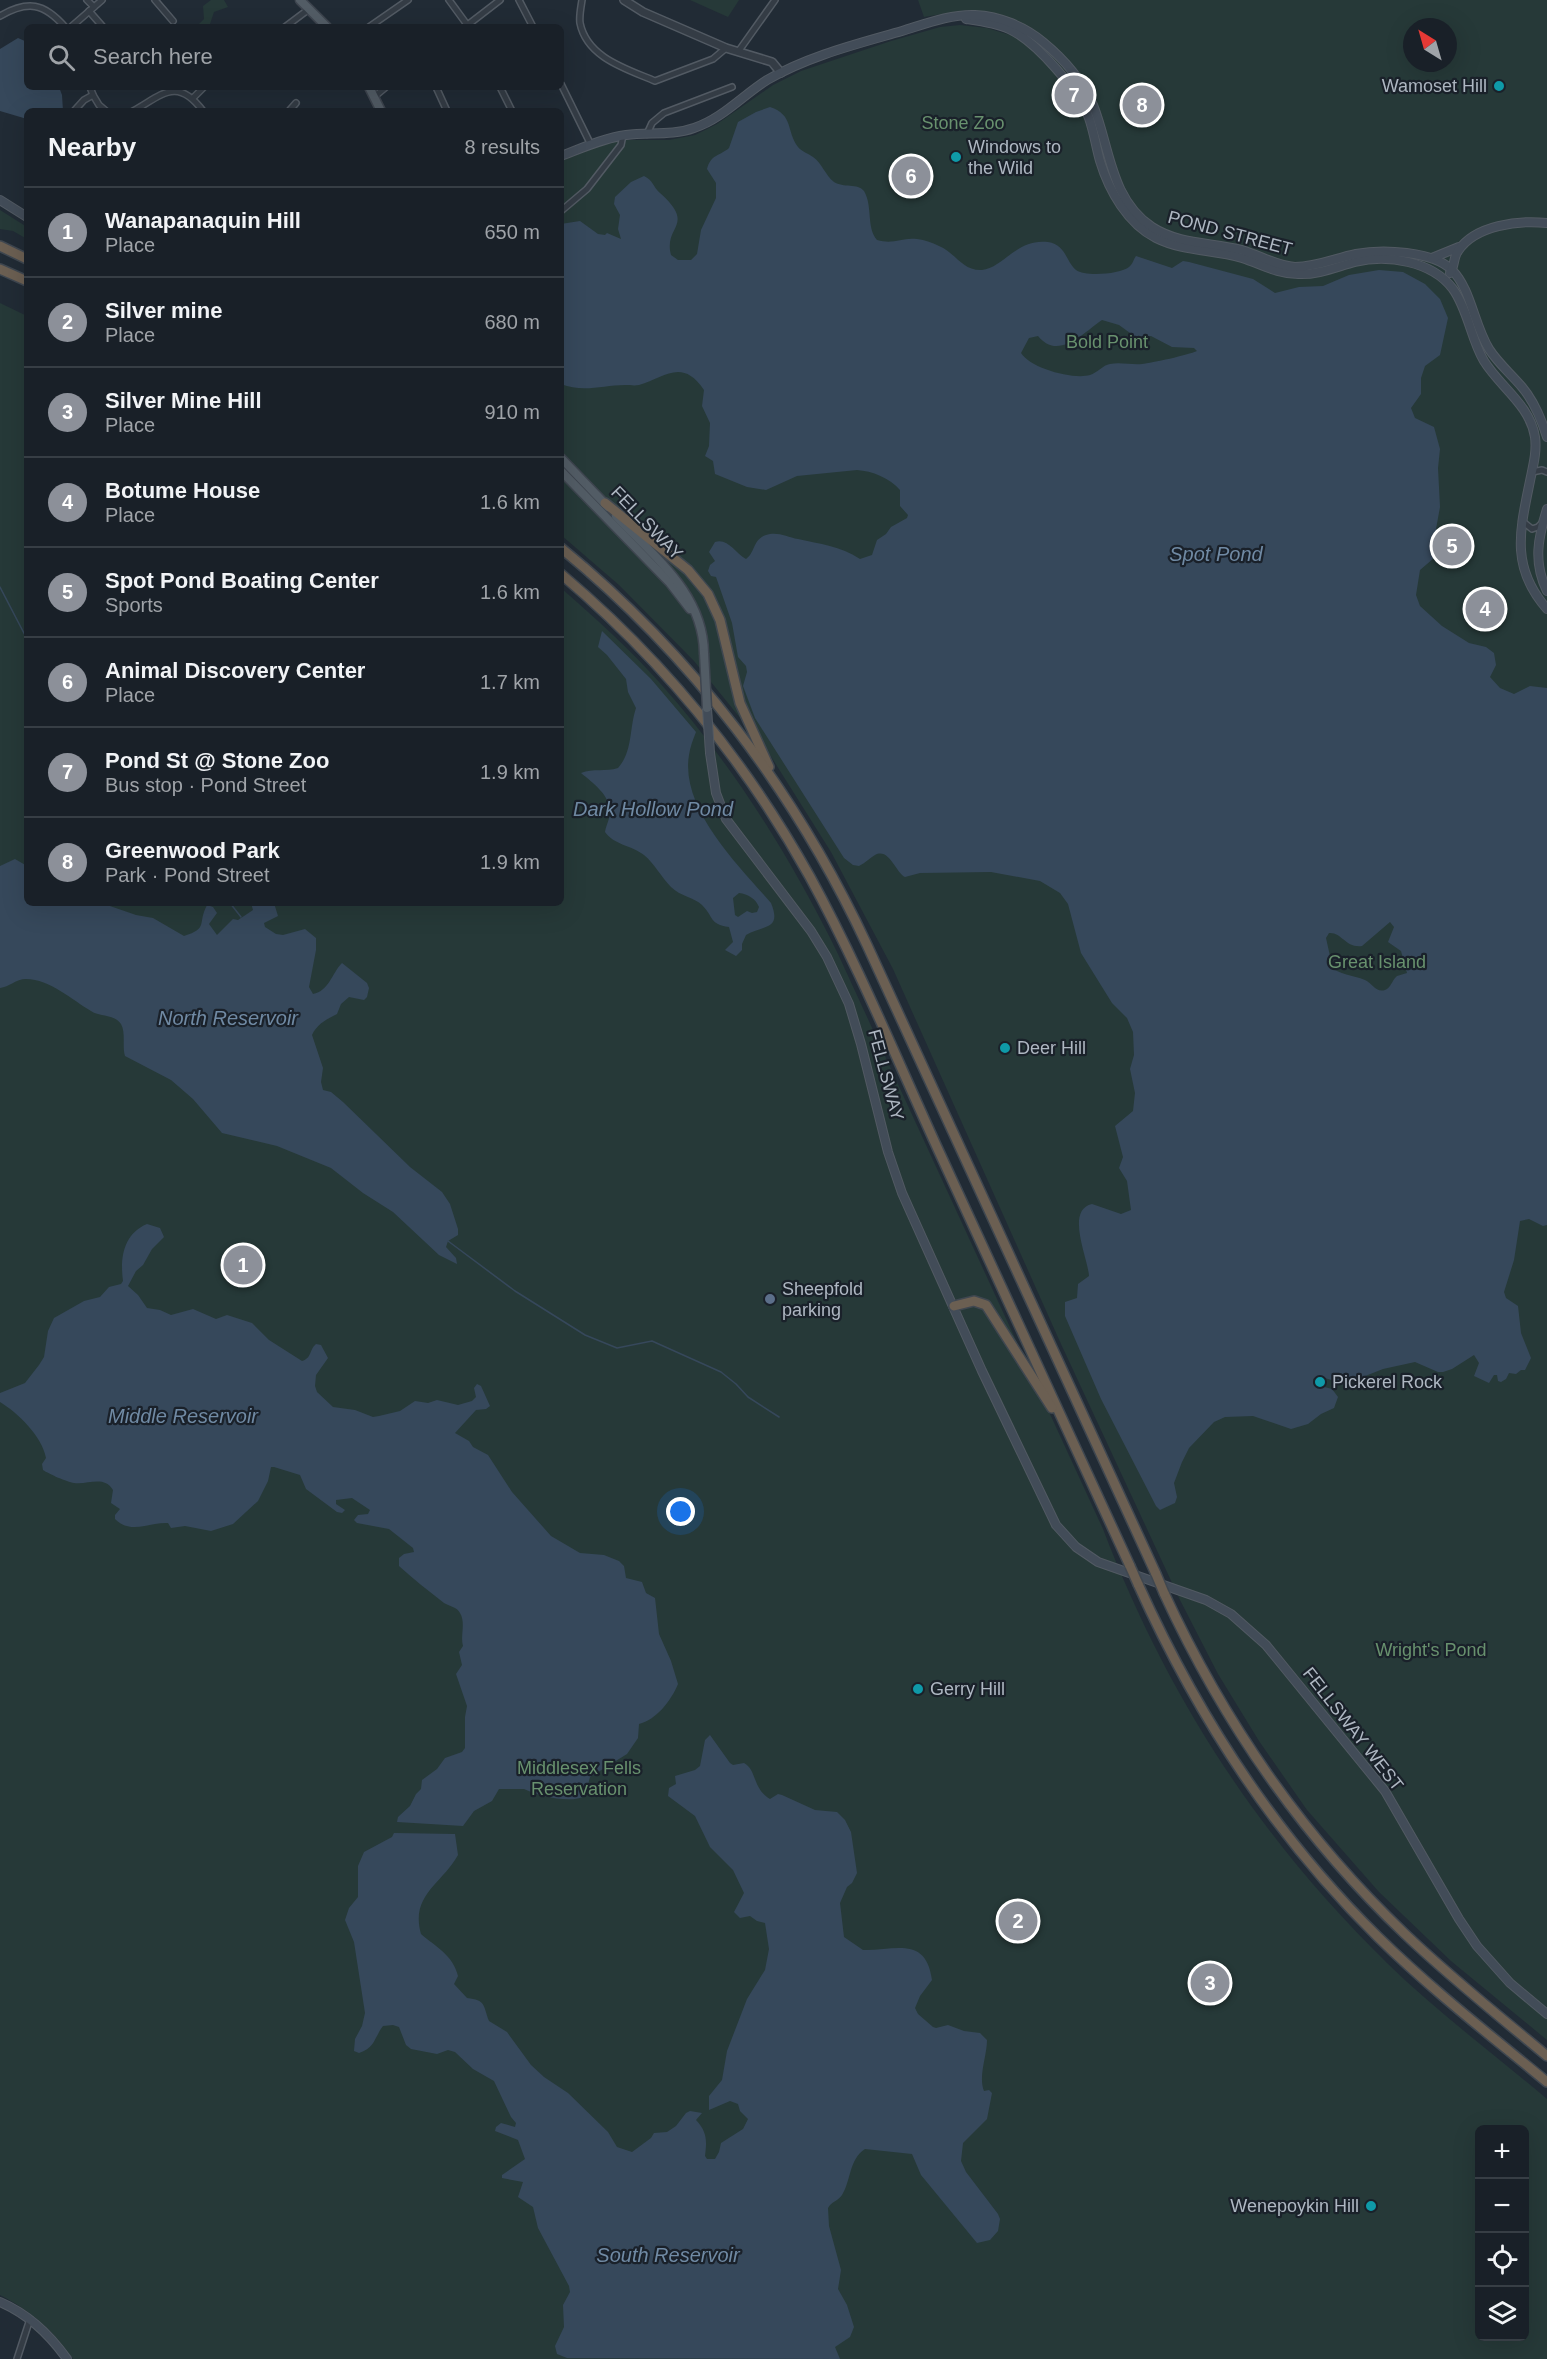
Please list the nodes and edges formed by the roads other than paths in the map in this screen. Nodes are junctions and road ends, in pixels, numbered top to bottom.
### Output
1 (87, 0) edge
2 (102, 0) edge
3 (155, 0) edge
4 (300, 0) edge
5 (408, 0) edge
6 (449, 0) edge
7 (500, 0) edge
8 (519, 0) edge
9 (582, 0) edge
10 (624, 0) edge
11 (776, 0) edge
12 (91, 9) junction
13 (309, 9) junction
14 (0, 16) edge
15 (956, 17) junction
16 (173, 21) dead end
17 (62, 24) edge
18 (74, 24) edge
19 (100, 24) edge
20 (289, 24) edge
21 (324, 24) edge
22 (373, 24) edge
23 (466, 24) edge
24 (470, 24) edge
25 (531, 24) edge
26 (726, 48) junction
27 (738, 52) junction
28 (781, 73) junction
29 (732, 87) dead end
30 (91, 90) edge
31 (167, 90) edge
32 (173, 90) edge
33 (201, 90) edge
34 (371, 90) edge
35 (382, 90) edge
36 (437, 90) edge
37 (502, 90) edge
38 (564, 90) edge
39 (93, 95) junction
40 (374, 96) junction
41 (193, 98) junction
42 (296, 103) dead end
43 (77, 108) edge
44 (102, 108) edge
45 (137, 108) edge
46 (201, 108) edge
47 (292, 108) edge
48 (380, 108) edge
49 (446, 108) edge
50 (510, 108) edge
51 (647, 134) junction
52 (623, 135) junction
53 (591, 145) junction
54 (564, 155) edge
55 (0, 200) edge
56 (564, 208) edge
57 (24, 215) edge
58 (1547, 223) edge
59 (1463, 245) junction
60 (0, 246) edge
61 (24, 258) edge
62 (1432, 258) junction
63 (0, 269) edge
64 (1429, 269) junction
65 (1453, 271) junction
66 (1441, 276) junction
67 (24, 280) edge
68 (1547, 436) edge
69 (564, 461) edge
70 (1532, 472) junction
71 (1547, 472) edge
72 (564, 474) edge
73 (604, 503) junction
74 (1547, 509) edge
75 (1545, 519) edge
76 (1522, 521) junction
77 (564, 551) edge
78 (564, 577) edge
79 (1547, 591) edge
80 (1547, 609) edge
81 (697, 620) junction
82 (707, 708) joint
83 (774, 781) junction
84 (954, 1306) junction
85 (1066, 1429) junction
86 (1068, 1540) joint
87 (1547, 2014) edge
88 (1547, 2056) edge
89 (1547, 2082) edge
90 (0, 2302) edge
91 (30, 2319) junction
92 (17, 2359) edge
93 (67, 2359) edge

1 - 12 street
2 - 12 street
3 - 16 street
4 - 13 main road
5 - 22 street
6 - 23 street
7 - 24 street
8 - 25 street
9 - 26 street
10 - 26 street
11 - 27 street
12 - 18 street
12 - 19 street
13 - 20 street
13 - 21 main road
14 - 17 street
15 - 28 main road, POND STREET
15 - 62 main road, POND STREET
15 - 64 main road, POND STREET
26 - 27 street
27 - 28 street
28 - 51 main road, POND STREET
29 - 51 street
30 - 39 street
31 - 45 street
32 - 41 street
33 - 41 street
34 - 40 main road
35 - 40 street
36 - 49 street
37 - 50 street
38 - 53 street
39 - 43 street
39 - 44 street
40 - 48 main road
41 - 46 street
42 - 47 street
51 - 52 main road, POND STREET
52 - 53 main road, POND STREET
52 - 56 street
53 - 54 main road, POND STREET
55 - 57 main road
58 - 59 main road
59 - 62 main road
59 - 65 main road
60 - 61 highway
62 - 64 main road
62 - 65 main road
63 - 67 highway
64 - 66 main road, POND STREET
65 - 66 main road
65 - 68 main road
66 - 70 main road
69 - 73 main road, FELLSWAY
70 - 71 street
70 - 76 main road
72 - 81 main road, FELLSWAY
73 - 81 main road, FELLSWAY
73 - 83 highway
74 - 75 main road
75 - 76 street
75 - 79 main road
76 - 80 main road
77 - 83 highway
78 - 85 highway
81 - 82 main road, FELLSWAY, bridge
82 - 84 main road, FELLSWAY, bridge
83 - 88 highway, bridge
84 - 85 highway
84 - 86 main road, FELLSWAY
85 - 89 highway, bridge
86 - 87 main road, FELLSWAY WEST
90 - 91 main road
91 - 92 street
91 - 93 main road

